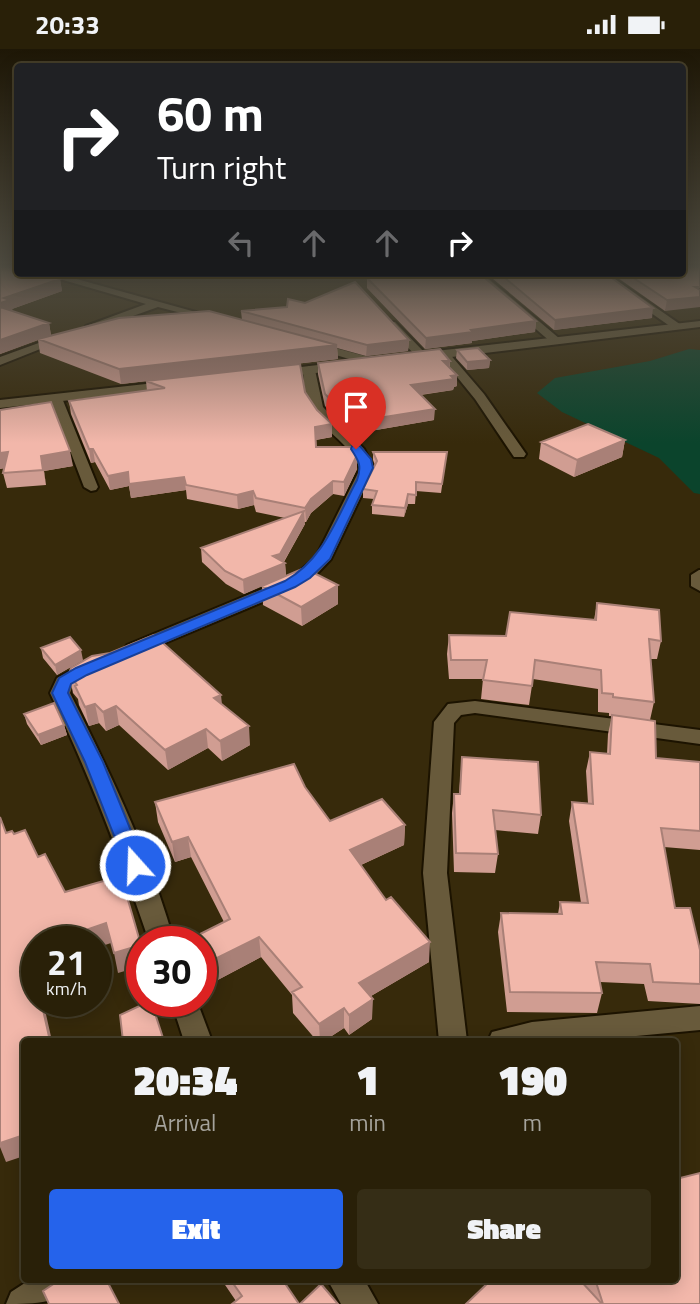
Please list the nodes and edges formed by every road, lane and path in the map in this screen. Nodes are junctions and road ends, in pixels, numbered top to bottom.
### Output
1 (97, 326) edge
2 (391, 326) edge
3 (538, 326) edge
4 (689, 326) edge
5 (678, 327) joint
6 (299, 341) edge
7 (556, 341) junction
8 (444, 354) junction
9 (0, 361) edge
10 (309, 370) junction
11 (269, 374) edge
12 (189, 383) edge
13 (56, 398) junction
14 (0, 404) edge
15 (519, 454) dead end
16 (91, 487) dead end
17 (113, 658) joint
18 (700, 737) edge
19 (157, 926) edge
20 (190, 1017) edge
21 (700, 1019) edge
22 (197, 1038) edge
23 (453, 1038) edge
24 (515, 1038) edge
25 (55, 1283) edge
26 (347, 1283) edge
27 (23, 1304) edge
28 (361, 1304) edge

1 - 9 street
2 - 8 street
3 - 7 street
4 - 5 street
5 - 7 street
6 - 10 street
7 - 8 street
8 - 15 street
10 - 11 street
10 - 17 street
12 - 13 street
13 - 14 street
13 - 16 street
17 - 19 street
18 - 23 street
20 - 22 street
21 - 24 street
25 - 27 street
26 - 28 street

